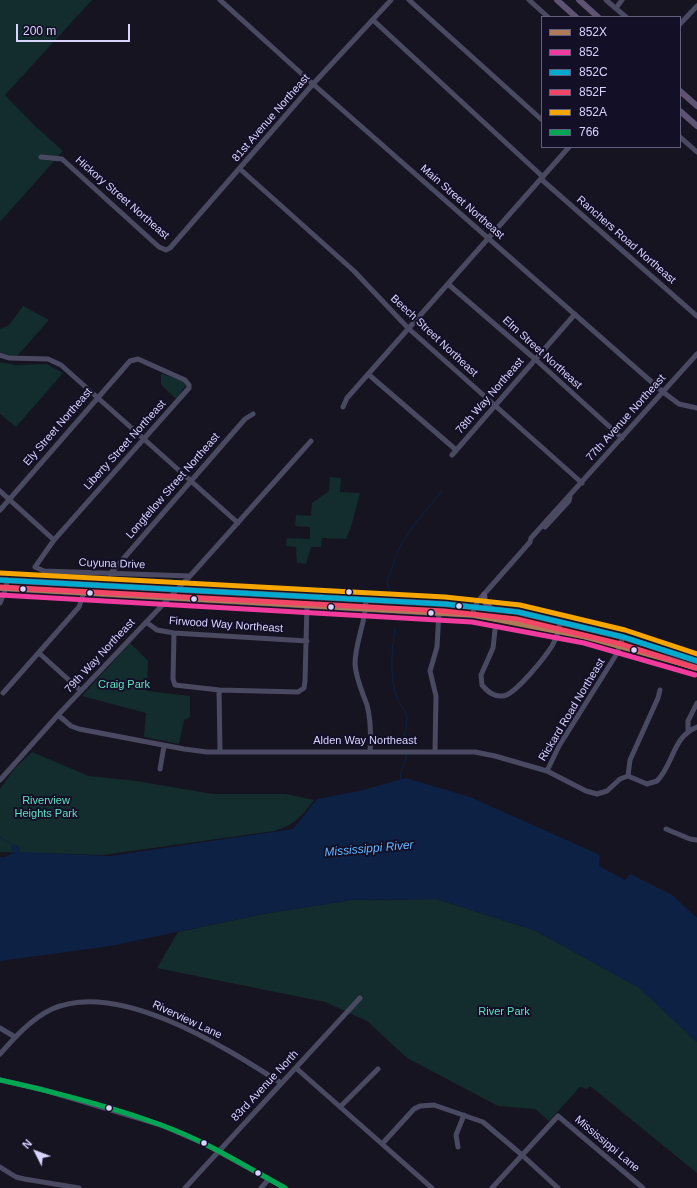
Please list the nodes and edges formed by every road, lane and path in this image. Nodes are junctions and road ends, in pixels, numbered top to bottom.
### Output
1 (220, 0) edge
2 (391, 0) edge
3 (409, 0) edge
4 (529, 0) edge
5 (557, 0) edge
6 (579, 0) edge
7 (606, 0) edge
8 (622, 0) edge
9 (697, 6) edge
10 (616, 8) junction
11 (547, 16) edge
12 (575, 16) edge
13 (597, 16) edge
14 (625, 16) edge
15 (372, 20) junction
16 (681, 23) edge
17 (313, 84) junction
18 (681, 92) edge
19 (697, 106) edge
20 (681, 112) edge
21 (541, 119) edge
22 (697, 126) edge
23 (681, 138) edge
24 (568, 148) edge
25 (697, 152) edge
26 (41, 157) dead end
27 (240, 169) junction
28 (542, 178) junction
29 (488, 238) junction
30 (166, 250) joint
31 (448, 284) junction
32 (575, 314) junction
33 (697, 316) edge
34 (408, 328) junction
35 (697, 354) edge
36 (0, 355) edge
37 (133, 358) joint
38 (535, 359) junction
39 (368, 374) junction
40 (663, 392) junction
41 (97, 398) junction
42 (494, 405) junction
43 (343, 407) dead end
44 (697, 408) edge
45 (253, 414) dead end
46 (622, 438) junction
47 (143, 440) junction
48 (311, 441) dead end
49 (455, 449) junction
50 (452, 455) dead end
51 (191, 481) junction
52 (582, 482) junction
53 (0, 491) edge
54 (9, 499) junction
55 (0, 510) edge
56 (238, 523) junction
57 (54, 540) junction
58 (35, 567) joint
59 (110, 574) junction
60 (190, 576) junction
61 (3, 580) edge
62 (3, 588) edge
63 (178, 590) junction
64 (84, 592) junction
65 (484, 595) junction
66 (169, 597) junction
67 (366, 600) junction
68 (0, 603) edge
69 (307, 605) junction
70 (366, 608) junction
71 (474, 608) junction
72 (493, 610) junction
73 (439, 612) junction
74 (473, 615) junction
75 (146, 622) junction
76 (560, 622) junction
77 (495, 630) dead end
78 (559, 630) junction
79 (174, 633) junction
80 (622, 637) junction
81 (307, 641) junction
82 (621, 644) junction
83 (38, 654) junction
84 (697, 660) edge
85 (697, 668) edge
86 (220, 690) junction
87 (660, 690) dead end
88 (81, 691) junction
89 (3, 693) dead end
90 (697, 703) edge
91 (58, 715) junction
92 (697, 727) edge
93 (688, 731) junction
94 (164, 746) junction
95 (220, 751) junction
96 (435, 751) junction
97 (370, 752) junction
98 (160, 769) dead end
99 (547, 771) junction
100 (628, 776) junction
101 (0, 780) edge
102 (666, 829) dead end
103 (697, 840) edge
104 (360, 998) dead end
105 (0, 1028) edge
106 (15, 1037) junction
107 (0, 1054) edge
108 (296, 1068) junction
109 (378, 1069) dead end
110 (0, 1080) edge
111 (281, 1083) junction
112 (340, 1107) junction
113 (464, 1115) junction
114 (382, 1144) junction
115 (458, 1147) dead end
116 (219, 1151) junction
117 (522, 1155) junction
118 (0, 1167) edge
119 (269, 1179) junction
120 (79, 1188) edge
121 (185, 1188) edge
122 (261, 1188) edge
123 (285, 1188) edge
124 (432, 1188) edge
125 (492, 1188) edge
126 (558, 1188) edge
127 (643, 1188) edge

1 - 17 street, Main Street Northeast
2 - 15 street, 81st Avenue Northeast
3 - 21 street
4 - 11 street
5 - 12 main road
6 - 13 main road
7 - 10 street
8 - 10 street
9 - 16 street
10 - 14 street
15 - 17 street, 81st Avenue Northeast
15 - 28 street, Ranchers Road Northeast
17 - 27 street, 81st Avenue Northeast
17 - 29 street, Main Street Northeast
18 - 19 main road
20 - 22 main road
23 - 25 street
24 - 28 street
26 - 30 street, Hickory Street Northeast
27 - 30 street, 81st Avenue Northeast
27 - 34 street, Beech Street Northeast
28 - 29 street
28 - 33 street, Ranchers Road Northeast
29 - 31 street
29 - 32 street, Main Street Northeast
31 - 34 street
31 - 38 street, Elm Street Northeast
32 - 38 street, 78th Way Northeast
32 - 40 street, Main Street Northeast
34 - 39 street
34 - 42 street, Beech Street Northeast
35 - 40 street, 77th Avenue Northeast
36 - 41 street
37 - 41 street, Ely Street Northeast
37 - 47 street, Liberty Street Northeast
38 - 42 street, 78th Way Northeast
38 - 46 street, Elm Street Northeast
39 - 43 street
39 - 49 street
40 - 44 street, Main Street Northeast
40 - 46 street, 77th Avenue Northeast
41 - 47 street
41 - 54 street, Ely Street Northeast
42 - 49 street, 78th Way Northeast
42 - 52 street, Beech Street Northeast
45 - 51 street, Longfellow Street Northeast
46 - 52 street, 77th Avenue Northeast
47 - 51 street
47 - 57 street, Liberty Street Northeast
48 - 56 street, 79th Way Northeast
49 - 50 street, 78th Way Northeast
51 - 56 street
51 - 59 street, Longfellow Street Northeast
52 - 65 street, 77th Avenue Northeast
53 - 54 street
54 - 55 street, Ely Street Northeast
54 - 57 street
56 - 60 street, 79th Way Northeast
57 - 58 street, Liberty Street Northeast
58 - 59 street, Cuyuna Drive
59 - 60 street, Cuyuna Drive
60 - 63 street, 79th Way Northeast
61 - 62 street
61 - 63 main road
62 - 64 main road
62 - 68 street
63 - 66 street, 79th Way Northeast
63 - 67 main road
64 - 66 main road
64 - 83 street
65 - 71 street, 77th Avenue Northeast
65 - 72 main road
66 - 69 main road
66 - 75 street, 79th Way Northeast
67 - 70 street
67 - 71 main road
69 - 70 main road
69 - 81 street
70 - 73 main road
70 - 97 street
71 - 72 main road
71 - 74 street, 77th Avenue Northeast
72 - 76 main road
73 - 74 main road
73 - 96 street
74 - 78 main road
75 - 79 street, Firwood Way Northeast
75 - 88 street, 79th Way Northeast
76 - 78 street
76 - 80 main road
77 - 78 street
78 - 82 main road
79 - 81 street, Firwood Way Northeast
79 - 86 street
80 - 82 street, Rickard Road Northeast
80 - 84 main road
81 - 86 street
82 - 85 main road
82 - 99 street, Rickard Road Northeast
83 - 88 street
83 - 89 street
86 - 95 street
87 - 100 street
88 - 91 street, 79th Way Northeast
90 - 93 street
91 - 94 street, Alden Way Northeast
91 - 101 street, 79th Way Northeast
92 - 93 street
93 - 100 street
94 - 95 street, Alden Way Northeast
94 - 98 street
95 - 97 street, Alden Way Northeast
96 - 97 street, Alden Way Northeast
96 - 99 street, Alden Way Northeast
99 - 100 street, Alden Way Northeast
102 - 103 street
104 - 108 street, 83rd Avenue North
105 - 106 street
106 - 107 street, Riverview Lane
106 - 111 street, Riverview Lane
108 - 111 street, 83rd Avenue North
108 - 112 street
109 - 112 street
110 - 116 street
111 - 116 street, 83rd Avenue North
112 - 114 street
113 - 114 street
113 - 115 street
113 - 117 street
114 - 124 street
116 - 119 street
116 - 121 street, 83rd Avenue North
117 - 125 street
117 - 126 street
117 - 127 street, Mississippi Lane
118 - 120 street
119 - 122 street
119 - 123 street

